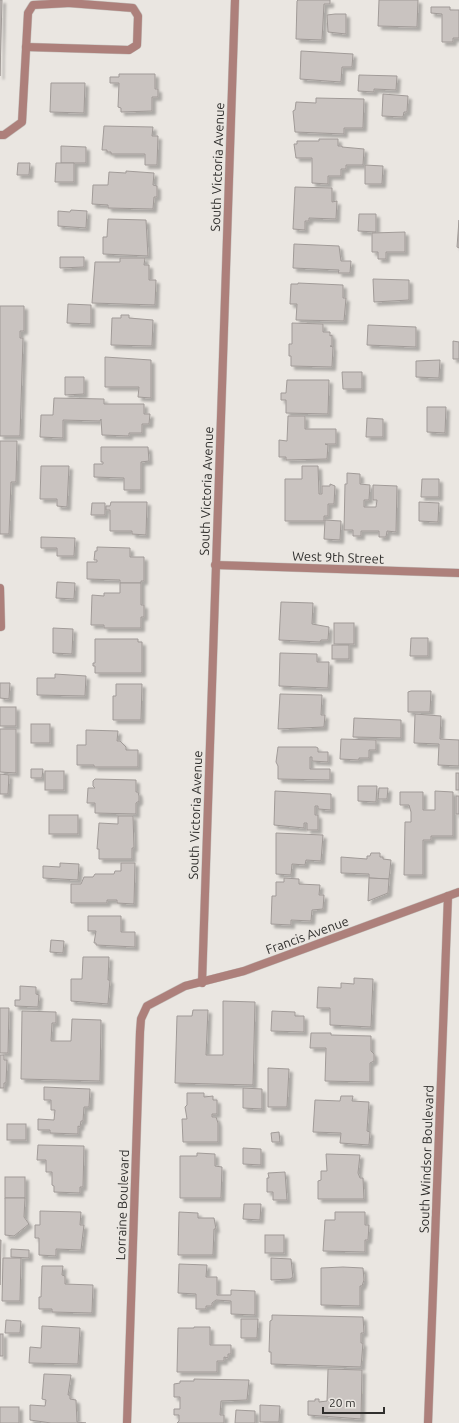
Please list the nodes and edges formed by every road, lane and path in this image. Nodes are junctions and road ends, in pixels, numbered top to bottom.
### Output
1 (235, 0) edge
2 (69, 1) edge
3 (26, 47) junction
4 (0, 135) edge
5 (215, 565) junction
6 (459, 573) edge
7 (0, 588) edge
8 (1, 627) edge
9 (459, 892) edge
10 (448, 896) junction
11 (202, 982) junction
12 (162, 997) joint
13 (126, 1423) edge
14 (428, 1423) edge

1 - 5 street, South Victoria Avenue
2 - 3 street
2 - 3 street
3 - 4 street
5 - 6 street, West 9th Street
5 - 11 street, South Victoria Avenue
7 - 8 street
9 - 10 street, Francis Avenue
10 - 11 street, Francis Avenue
10 - 14 street, South Windsor Boulevard
11 - 12 street, Francis Avenue
12 - 13 street, Lorraine Boulevard

